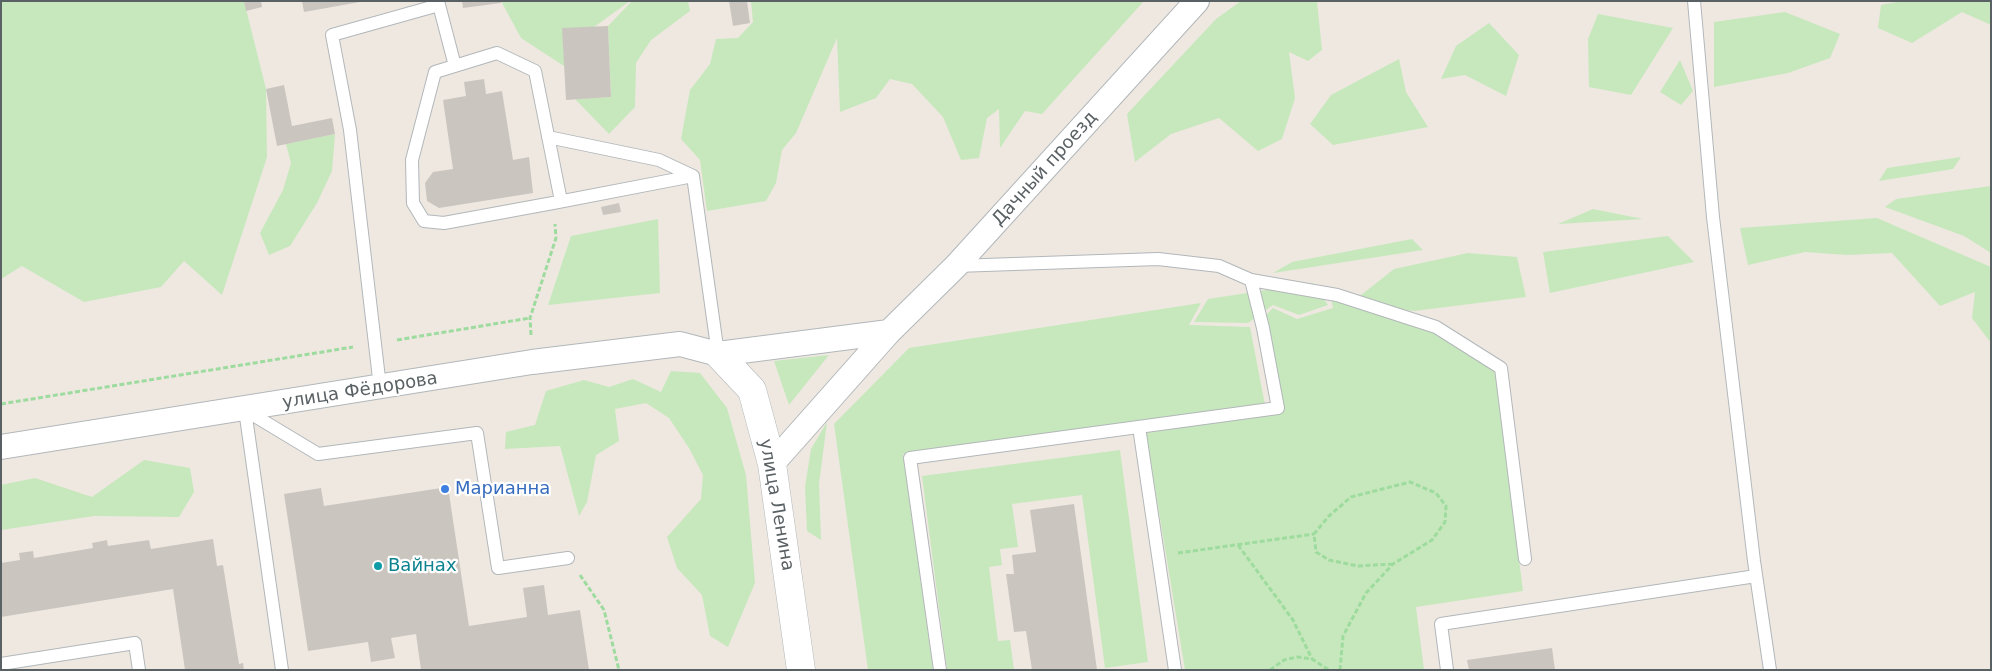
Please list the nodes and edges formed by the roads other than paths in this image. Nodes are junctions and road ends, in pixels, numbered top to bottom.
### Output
1 (1197, 1) edge
2 (1694, 1) edge
3 (439, 3) edge
4 (455, 66) junction
5 (548, 137) junction
6 (693, 176) junction
7 (557, 202) junction
8 (956, 266) junction
9 (1251, 280) junction
10 (889, 332) junction
11 (718, 354) junction
12 (380, 387) junction
13 (245, 410) junction
14 (1139, 427) junction
15 (1, 447) edge
16 (772, 464) junction
17 (568, 558) road end
18 (1525, 559) dead end
19 (1756, 576) junction
20 (1, 664) edge
21 (139, 670) edge
22 (282, 670) edge
23 (801, 670) edge
24 (940, 670) edge
25 (1175, 670) edge
26 (1447, 670) edge
27 (1770, 670) edge

1 - 8 street, Дачный проезд
2 - 19 lane
3 - 4 lane
3 - 12 lane
4 - 5 lane
4 - 7 lane
5 - 6 lane
5 - 7 lane
6 - 7 lane
6 - 11 lane
8 - 9 lane
8 - 10 street, Дачный проезд
9 - 14 lane
9 - 18 lane
10 - 11 street
10 - 16 street, Дачный проезд
11 - 12 street, улица Фёдорова
11 - 16 street, улица Ленина
12 - 13 street, улица Фёдорова
13 - 15 street, улица Фёдорова
13 - 17 lane
13 - 22 lane
14 - 24 lane
14 - 25 lane
16 - 23 street, улица Ленина
19 - 26 lane
19 - 27 lane
20 - 21 lane

